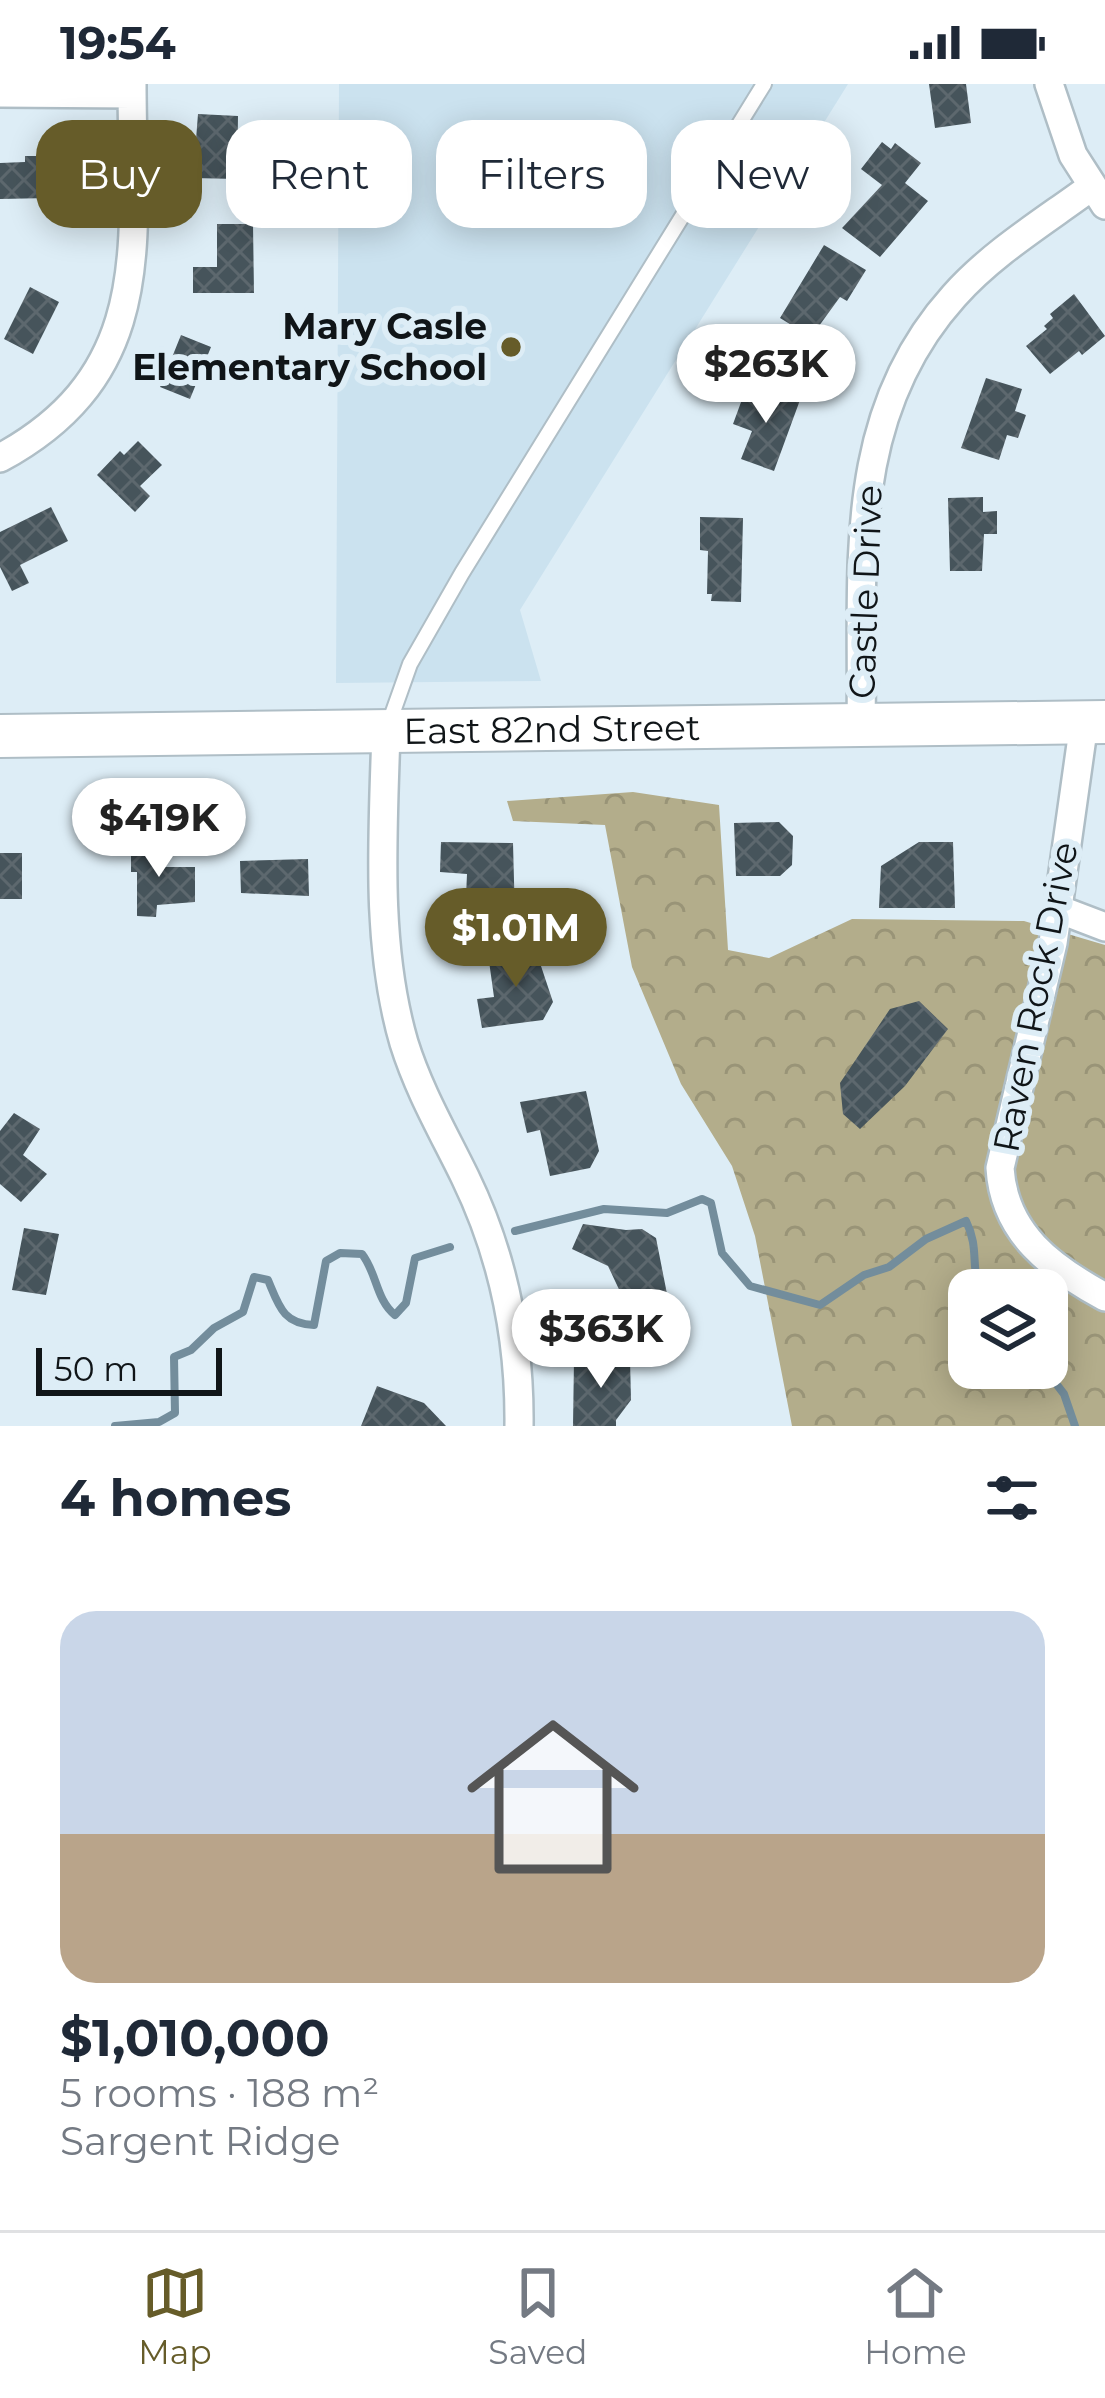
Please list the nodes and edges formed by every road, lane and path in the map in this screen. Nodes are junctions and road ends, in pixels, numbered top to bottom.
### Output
1 (764, 84) edge
2 (1049, 84) edge
3 (132, 89) edge
4 (0, 93) edge
5 (1098, 196) edge
6 (0, 458) edge
7 (1095, 723) edge
8 (861, 726) junction
9 (386, 731) junction
10 (0, 736) edge
11 (1058, 909) junction
12 (1105, 927) edge
13 (1105, 1298) edge
14 (519, 1426) edge

1 - 9 lane
2 - 5 street
3 - 4 street
3 - 6 street
5 - 8 street, Castle Drive
7 - 8 main road, East 82nd Street
7 - 11 street, Raven Rock Drive
8 - 9 main road, East 82nd Street
9 - 10 main road, East 82nd Street
9 - 14 street
11 - 12 street
11 - 13 street, Raven Rock Drive

